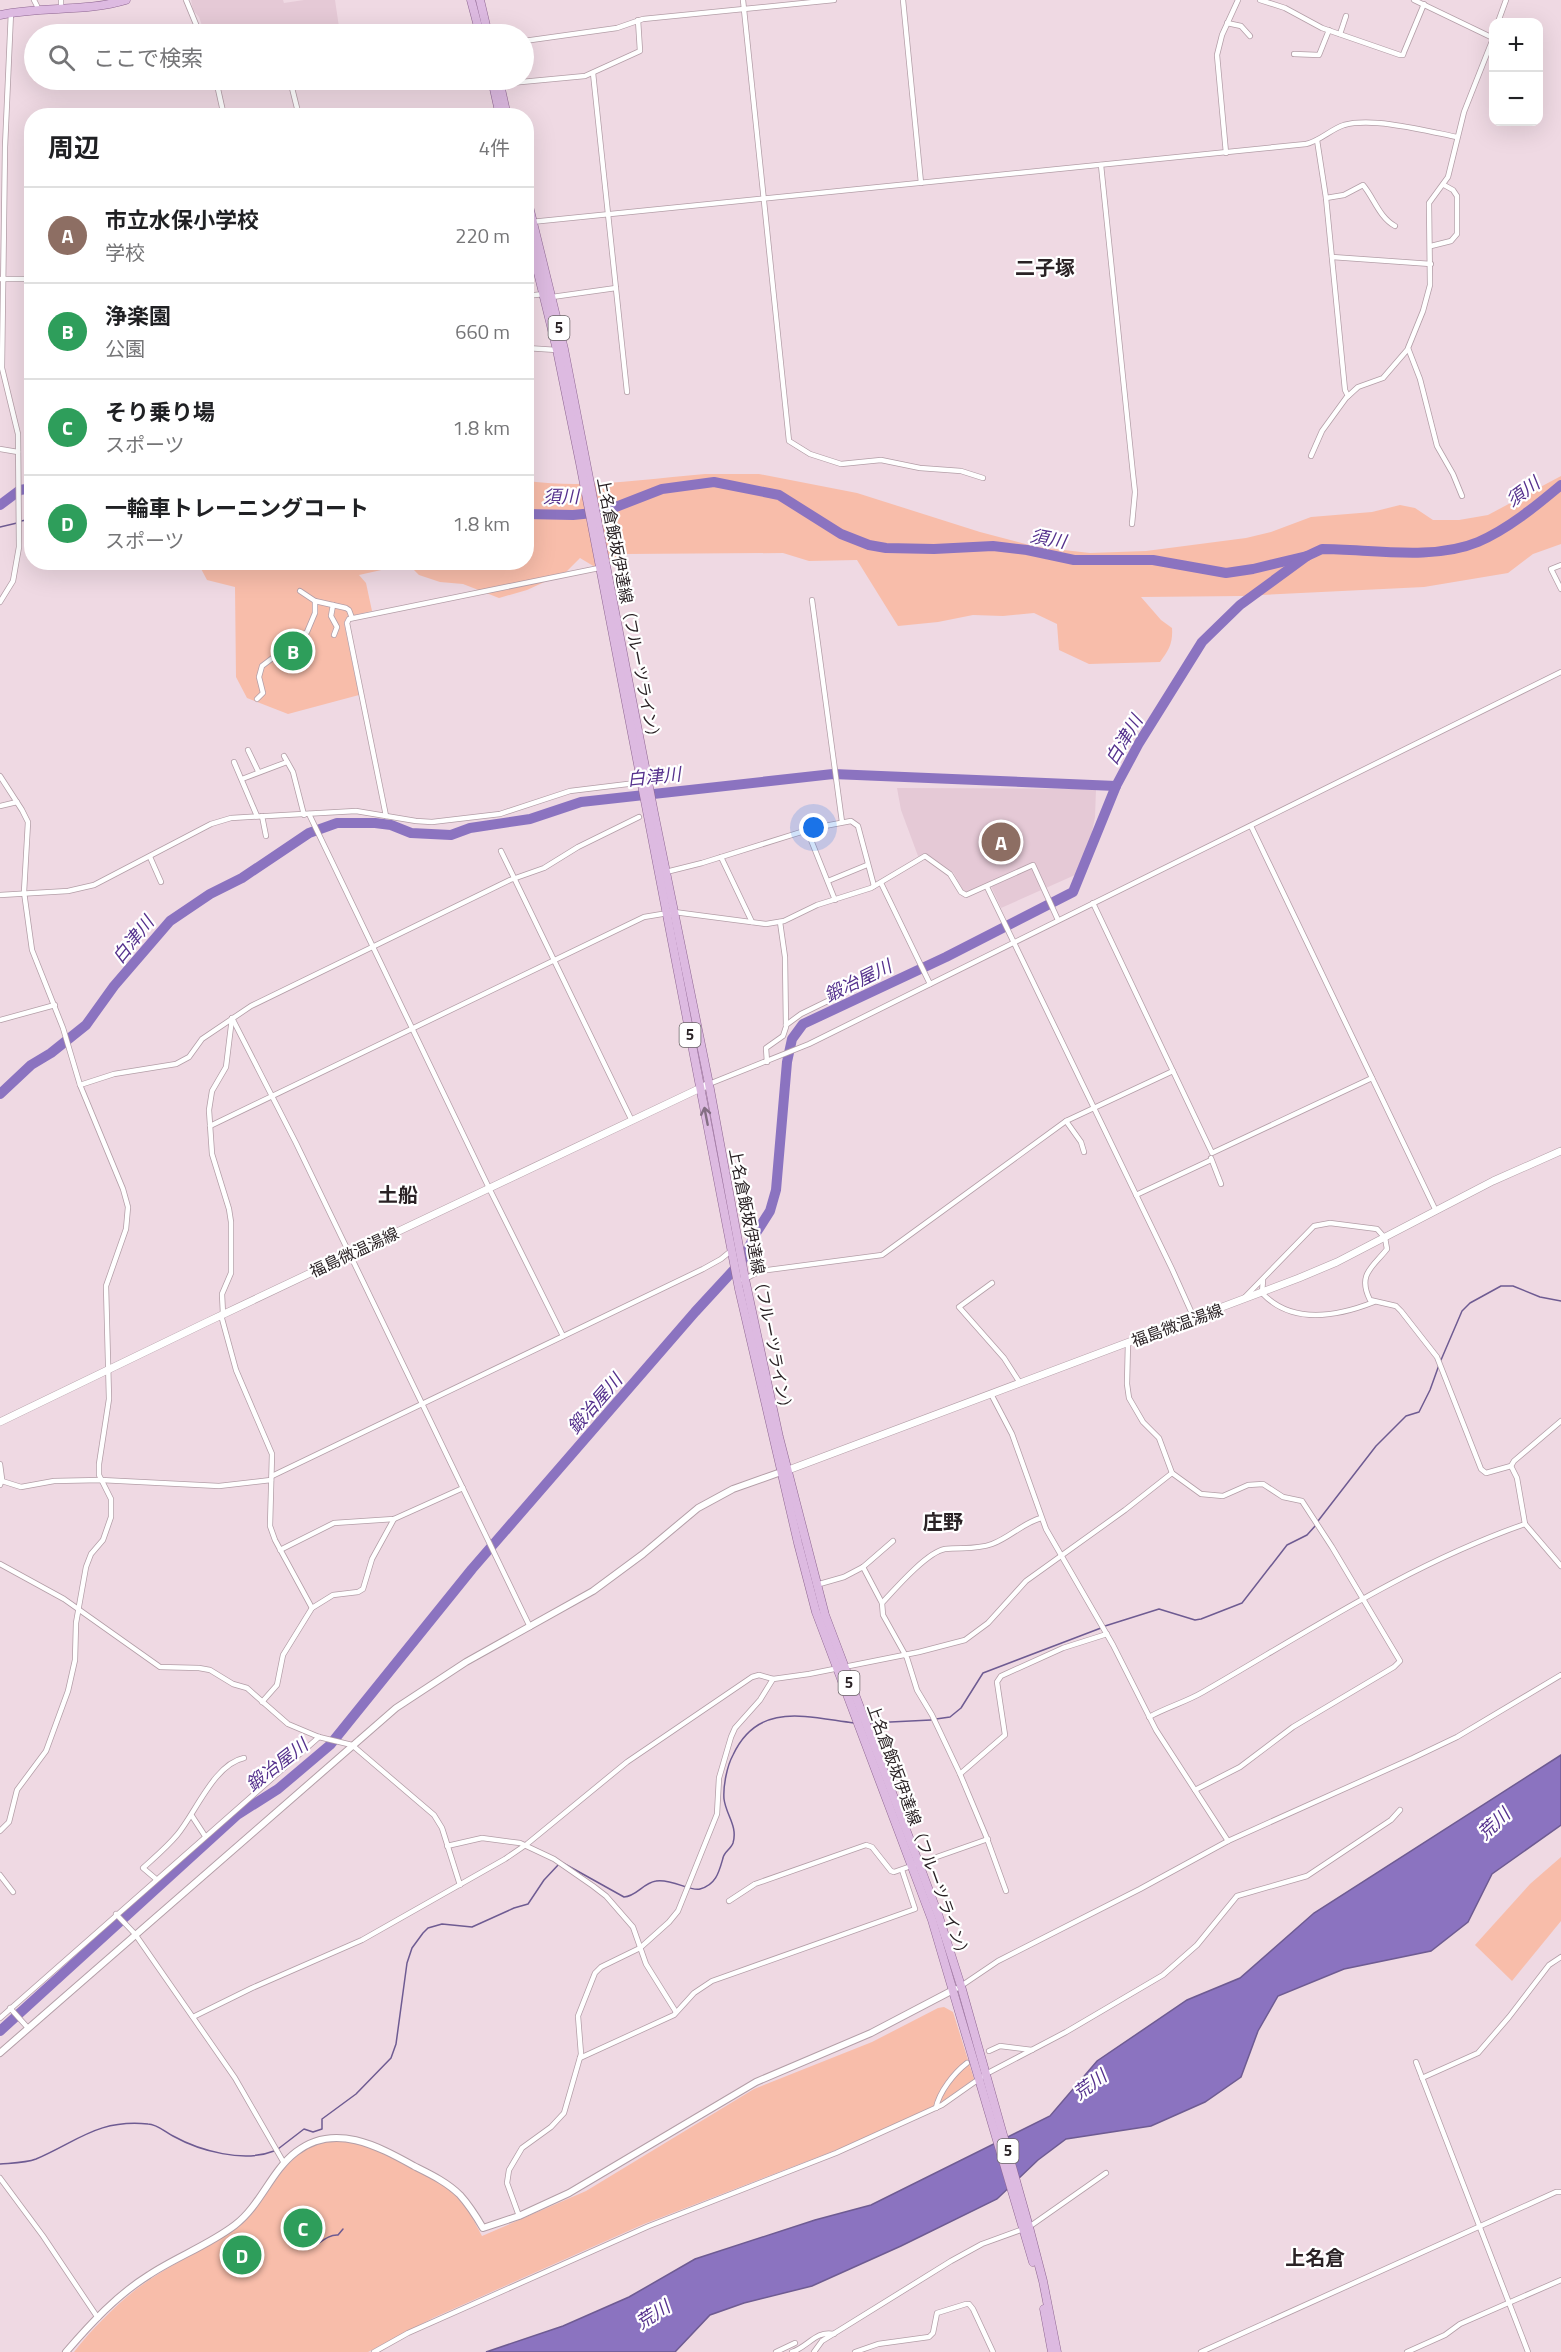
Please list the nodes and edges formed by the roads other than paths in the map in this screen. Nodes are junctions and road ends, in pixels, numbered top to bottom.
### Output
1 (34, 0) edge
2 (126, 0) edge
3 (186, 0) edge
4 (471, 0) edge
5 (480, 0) edge
6 (743, 0) edge
7 (834, 0) edge
8 (903, 0) edge
9 (1230, 0) edge
10 (1260, 0) edge
11 (1414, 0) edge
12 (1506, 0) edge
13 (1237, 1) edge
14 (61, 4) edge
15 (1424, 4) junction
16 (38, 8) junction
17 (744, 9) junction
18 (11, 12) junction
19 (0, 15) edge
20 (1346, 16) dead end
21 (1499, 18) edge
22 (638, 20) junction
23 (1227, 23) junction
24 (196, 24) edge
25 (477, 24) edge
26 (486, 24) edge
27 (1329, 30) junction
28 (1340, 34) junction
29 (1489, 35) edge
30 (1250, 36) dead end
31 (534, 40) edge
32 (1489, 47) edge
33 (1294, 54) dead end
34 (593, 73) junction
35 (534, 80) edge
36 (219, 90) edge
37 (292, 90) edge
38 (494, 90) edge
39 (501, 90) edge
40 (222, 108) edge
41 (297, 108) edge
42 (498, 108) edge
43 (505, 108) edge
44 (0, 117) edge
45 (7, 117) junction
46 (1457, 137) junction
47 (1317, 140) junction
48 (1226, 153) junction
49 (1101, 165) junction
50 (2, 168) edge
51 (921, 183) junction
52 (1444, 185) junction
53 (1326, 198) junction
54 (764, 199) junction
55 (2, 209) edge
56 (609, 215) junction
57 (534, 222) edge
58 (1395, 226) dead end
59 (534, 242) edge
60 (1431, 246) junction
61 (534, 257) edge
62 (1332, 257) junction
63 (1431, 264) junction
64 (1, 279) edge
65 (24, 279) edge
66 (616, 288) junction
67 (534, 296) edge
68 (548, 296) junction
69 (534, 348) edge
70 (560, 349) junction
71 (1408, 349) junction
72 (627, 392) dead end
73 (1348, 396) junction
74 (0, 449) edge
75 (18, 452) junction
76 (1311, 456) dead end
77 (983, 478) dead end
78 (1462, 496) dead end
79 (1132, 524) dead end
80 (596, 533) junction
81 (1561, 565) edge
82 (599, 568) junction
83 (1561, 589) edge
84 (300, 591) dead end
85 (812, 600) dead end
86 (315, 601) junction
87 (0, 602) edge
88 (333, 605) junction
89 (352, 618) junction
90 (334, 635) dead end
91 (1561, 672) edge
92 (257, 699) dead end
93 (248, 750) dead end
94 (284, 756) dead end
95 (234, 762) dead end
96 (287, 762) junction
97 (258, 771) junction
98 (0, 776) edge
99 (242, 779) junction
100 (644, 784) junction
101 (17, 802) junction
102 (0, 806) edge
103 (306, 814) junction
104 (646, 815) junction
105 (259, 816) junction
106 (386, 816) junction
107 (842, 822) junction
108 (1251, 826) junction
109 (807, 830) junction
110 (266, 836) dead end
111 (501, 851) dead end
112 (150, 857) junction
113 (721, 857) junction
114 (867, 865) junction
115 (666, 872) junction
116 (515, 880) junction
117 (828, 880) junction
118 (162, 882) dead end
119 (881, 882) junction
120 (874, 886) junction
121 (987, 887) junction
122 (24, 892) junction
123 (0, 895) edge
124 (835, 900) junction
125 (1093, 903) junction
126 (670, 913) junction
127 (1058, 920) junction
128 (752, 922) junction
129 (780, 922) junction
130 (1014, 942) junction
131 (374, 948) junction
132 (554, 961) junction
133 (930, 984) junction
134 (840, 995) dead end
135 (55, 1005) junction
136 (232, 1018) junction
137 (0, 1020) edge
138 (786, 1025) junction
139 (412, 1030) junction
140 (768, 1062) junction
141 (1173, 1071) junction
142 (1372, 1078) junction
143 (80, 1085) junction
144 (705, 1086) junction
145 (273, 1096) junction
146 (1094, 1108) junction
147 (632, 1121) junction
148 (1066, 1121) junction
149 (210, 1126) junction
150 (1561, 1151) edge
151 (1084, 1152) dead end
152 (1212, 1153) junction
153 (1211, 1160) junction
154 (1221, 1184) dead end
155 (489, 1188) junction
156 (1136, 1195) junction
157 (1436, 1211) junction
158 (1384, 1238) junction
159 (736, 1250) junction
160 (349, 1255) junction
161 (741, 1280) junction
162 (1263, 1280) junction
163 (992, 1283) dead end
164 (1262, 1293) junction
165 (1242, 1300) junction
166 (1374, 1302) junction
167 (222, 1314) junction
168 (1194, 1318) junction
169 (563, 1336) junction
170 (1128, 1342) junction
171 (110, 1368) junction
172 (1020, 1383) junction
173 (991, 1394) junction
174 (423, 1404) junction
175 (1561, 1421) edge
176 (0, 1422) edge
177 (0, 1464) edge
178 (1511, 1466) junction
179 (784, 1471) junction
180 (1172, 1473) junction
181 (272, 1478) junction
182 (101, 1480) junction
183 (1, 1483) edge
184 (463, 1488) junction
185 (1041, 1518) junction
186 (394, 1519) junction
187 (1525, 1524) junction
188 (893, 1541) dead end
189 (280, 1550) junction
190 (1062, 1555) junction
191 (0, 1564) edge
192 (1561, 1566) edge
193 (863, 1567) junction
194 (816, 1585) junction
195 (1362, 1597) junction
196 (882, 1603) junction
197 (312, 1608) junction
198 (78, 1611) junction
199 (530, 1627) junction
200 (1107, 1634) junction
201 (905, 1655) junction
202 (840, 1666) junction
203 (1561, 1675) edge
204 (773, 1679) junction
205 (262, 1702) junction
206 (1149, 1717) junction
207 (318, 1737) junction
208 (352, 1744) junction
209 (244, 1758) dead end
210 (960, 1774) junction
211 (1195, 1790) junction
212 (1400, 1810) dead end
213 (192, 1816) junction
214 (0, 1830) edge
215 (205, 1836) junction
216 (988, 1839) junction
217 (1228, 1841) junction
218 (525, 1845) junction
219 (447, 1846) junction
220 (915, 1865) junction
221 (902, 1870) junction
222 (0, 1875) edge
223 (156, 1880) junction
224 (460, 1885) junction
225 (919, 1885) junction
226 (909, 1888) junction
227 (1006, 1891) dead end
228 (13, 1892) dead end
229 (729, 1900) dead end
230 (117, 1916) junction
231 (133, 1932) junction
232 (640, 1948) junction
233 (1561, 1957) edge
234 (958, 1988) junction
235 (12, 2010) junction
236 (676, 2012) junction
237 (193, 2017) junction
238 (0, 2018) edge
239 (26, 2026) junction
240 (1032, 2050) junction
241 (989, 2051) dead end
242 (0, 2053) edge
243 (580, 2058) junction
244 (1416, 2062) dead end
245 (967, 2063) dead end
246 (984, 2078) junction
247 (1422, 2078) junction
248 (936, 2108) junction
249 (284, 2163) junction
250 (1106, 2173) dead end
251 (0, 2178) edge
252 (1561, 2192) edge
253 (519, 2216) junction
254 (1026, 2226) junction
255 (1479, 2227) junction
256 (1561, 2280) edge
257 (1509, 2304) junction
258 (98, 2318) junction
259 (834, 2334) junction
260 (795, 2343) dead end
261 (66, 2352) edge
262 (374, 2352) edge
263 (776, 2352) edge
264 (792, 2352) edge
265 (814, 2352) edge
266 (855, 2352) edge
267 (993, 2352) edge
268 (1052, 2352) edge
269 (1057, 2352) edge
270 (1201, 2352) edge
271 (1407, 2352) edge
272 (1528, 2352) edge

1 - 16 street
2 - 14 main road
3 - 24 street
4 - 25 main road
5 - 26 main road
6 - 17 street
7 - 17 street
8 - 51 street
9 - 13 street
10 - 27 street
11 - 15 street
12 - 21 street
13 - 23 street
14 - 16 main road
15 - 28 street
15 - 29 street
16 - 18 main road
17 - 22 street
17 - 54 street
18 - 19 main road
18 - 45 street
20 - 28 street
22 - 31 street
22 - 34 street
23 - 30 street
23 - 48 street
27 - 28 street
27 - 33 street
32 - 46 street
34 - 35 street
34 - 56 street
36 - 40 street
37 - 41 street
38 - 42 main road
39 - 43 main road
44 - 45 street
45 - 50 street
46 - 47 street
46 - 52 street
47 - 48 street
47 - 53 street
48 - 49 street
49 - 51 street
49 - 79 street
50 - 55 street
51 - 54 street
52 - 60 street
52 - 60 street
53 - 58 street
53 - 62 street
54 - 56 street
54 - 77 street
55 - 64 street
56 - 57 street
56 - 66 street
59 - 68 main road, 上名倉飯坂伊達線（フルーツライン） / 5
60 - 63 street
61 - 68 main road, 上名倉飯坂伊達線（フルーツライン） / 5
62 - 63 street
62 - 73 street
63 - 71 street
64 - 65 street
64 - 75 street
66 - 68 street
66 - 72 street
67 - 68 street
68 - 70 main road, 上名倉飯坂伊達線（フルーツライン） / 5
69 - 70 street
70 - 80 main road, 上名倉飯坂伊達線（フルーツライン） / 5
71 - 73 street
71 - 78 street
73 - 76 street
74 - 75 street
75 - 87 street
80 - 82 main road, 上名倉飯坂伊達線（フルーツライン） / 5
80 - 100 main road, 上名倉飯坂伊達線（フルーツライン） / 5
81 - 83 street
82 - 89 street
82 - 100 main road, 上名倉飯坂伊達線（フルーツライン） / 5
84 - 86 street
85 - 107 street
86 - 88 street
86 - 92 street
88 - 89 street
88 - 90 street
89 - 106 street
91 - 108 street
93 - 97 street
94 - 96 street
95 - 99 street
96 - 97 street
96 - 103 street
97 - 99 street
98 - 101 street
99 - 105 street
100 - 104 main road, 上名倉飯坂伊達線（フルーツライン） / 5
100 - 106 street
101 - 102 street
101 - 122 street
103 - 105 street
103 - 106 street
103 - 131 street
104 - 115 main road, 上名倉飯坂伊達線（フルーツライン） / 5
104 - 116 street
104 - 126 main road, 上名倉飯坂伊達線（フルーツライン） / 5
105 - 110 street
105 - 112 street
107 - 109 street
107 - 114 street
108 - 125 street
108 - 142 street
109 - 113 street
109 - 117 street
111 - 116 street
112 - 118 street
112 - 122 street
113 - 115 street
113 - 128 street
114 - 117 street
114 - 120 street
115 - 126 main road, 上名倉飯坂伊達線（フルーツライン） / 5
116 - 131 street
116 - 132 street
117 - 124 street
119 - 120 street
119 - 121 street
119 - 133 street
120 - 124 street
121 - 127 street
121 - 130 street
122 - 123 street
122 - 135 street
124 - 129 street
125 - 127 street
125 - 141 street
126 - 128 street
126 - 132 street
126 - 144 main road, 上名倉飯坂伊達線（フルーツライン） / 5
127 - 130 street
128 - 129 street
129 - 138 street
130 - 133 street
130 - 146 street
131 - 136 street
131 - 139 street
132 - 139 street
132 - 147 street
133 - 140 street
134 - 138 street
135 - 137 street
135 - 143 street
136 - 143 street
136 - 145 street
136 - 149 street
138 - 140 street
139 - 145 street
139 - 155 street
140 - 144 street
141 - 146 street
141 - 152 street
142 - 152 street
142 - 157 street
143 - 171 street
144 - 147 main road, 福島微温湯線
144 - 159 main road, 上名倉飯坂伊達線（フルーツライン） / 5
145 - 149 street
145 - 160 street
146 - 148 street
146 - 156 street
147 - 155 main road, 福島微温湯線
148 - 151 street
148 - 161 street
149 - 167 street
150 - 157 main road, 福島微温湯線
152 - 153 street
153 - 154 street
153 - 156 street
155 - 160 main road, 福島微温湯線
155 - 169 street
156 - 168 street
157 - 158 main road, 福島微温湯線
158 - 162 street
158 - 164 main road, 福島微温湯線
158 - 166 street
159 - 161 main road, 上名倉飯坂伊達線（フルーツライン） / 5
159 - 169 street
160 - 167 main road, 福島微温湯線
160 - 174 street
161 - 179 main road, 上名倉飯坂伊達線（フルーツライン） / 5
162 - 164 street
162 - 165 street
163 - 172 street
164 - 165 main road, 福島微温湯線
164 - 166 street
165 - 168 main road, 福島微温湯線
166 - 178 street
167 - 171 main road, 福島微温湯線
167 - 181 street
168 - 170 main road, 福島微温湯線
169 - 174 street
170 - 172 main road, 福島微温湯線
170 - 180 street
171 - 176 main road, 福島微温湯線
171 - 182 street
172 - 173 main road, 福島微温湯線
173 - 179 main road, 福島微温湯線
173 - 185 street
174 - 181 street
174 - 184 street
175 - 178 street
177 - 183 street
178 - 187 street
179 - 194 main road, 上名倉飯坂伊達線（フルーツライン） / 5
179 - 199 street
179 - 202 main road, 上名倉飯坂伊達線（フルーツライン） / 5
180 - 190 street
180 - 195 street
181 - 182 street
181 - 189 street
182 - 183 street
182 - 198 street
184 - 186 street
184 - 199 street
185 - 190 street
185 - 196 street
186 - 189 street
186 - 197 street
187 - 192 street
187 - 195 street
188 - 193 street
189 - 197 street
190 - 200 street
190 - 201 street
191 - 198 street
193 - 194 street
193 - 196 street
194 - 202 main road, 上名倉飯坂伊達線（フルーツライン） / 5
195 - 206 street
195 - 211 street
196 - 201 street
197 - 205 street
198 - 205 street
198 - 214 street
199 - 208 street
200 - 206 street
200 - 210 street
201 - 202 street
201 - 210 street
202 - 204 street
202 - 220 main road, 上名倉飯坂伊達線（フルーツライン） / 5
203 - 217 street
204 - 218 street
204 - 232 street
205 - 207 street
206 - 211 street
207 - 208 street
207 - 215 street
208 - 219 street
208 - 231 street
209 - 213 street
210 - 216 street
211 - 217 street
212 - 240 street
213 - 215 street
213 - 223 street
215 - 223 street
216 - 220 street
216 - 227 street
217 - 234 street
218 - 219 street
218 - 224 street
218 - 232 street
219 - 224 street
220 - 221 street
220 - 225 main road, 上名倉飯坂伊達線（フルーツライン） / 5
220 - 234 main road, 上名倉飯坂伊達線（フルーツライン） / 5
221 - 226 street
221 - 229 street
222 - 228 street
223 - 230 street
224 - 237 street
225 - 226 street
225 - 234 main road, 上名倉飯坂伊達線（フルーツライン） / 5
226 - 236 street
230 - 231 street
230 - 235 street
231 - 237 street
231 - 239 street
232 - 236 street
232 - 243 street
233 - 247 street
234 - 246 main road, 上名倉飯坂伊達線（フルーツライン） / 5
234 - 253 street
235 - 238 street
235 - 239 street
236 - 243 street
237 - 249 street
239 - 242 street
240 - 241 street
240 - 246 street
243 - 253 street
244 - 247 street
245 - 248 street
246 - 248 street
246 - 254 main road, 上名倉飯坂伊達線（フルーツライン） / 5
247 - 255 street
248 - 262 street
249 - 253 street
249 - 258 street
250 - 254 street
251 - 258 street
252 - 255 street
254 - 259 street
254 - 268 main road, 上名倉飯坂伊達線（フルーツライン） / 5
254 - 269 main road, 上名倉飯坂伊達線（フルーツライン） / 5
255 - 257 street
255 - 270 street
256 - 257 street
257 - 271 street
257 - 272 street
258 - 261 street
259 - 264 street
259 - 265 street
260 - 263 street
266 - 267 street

